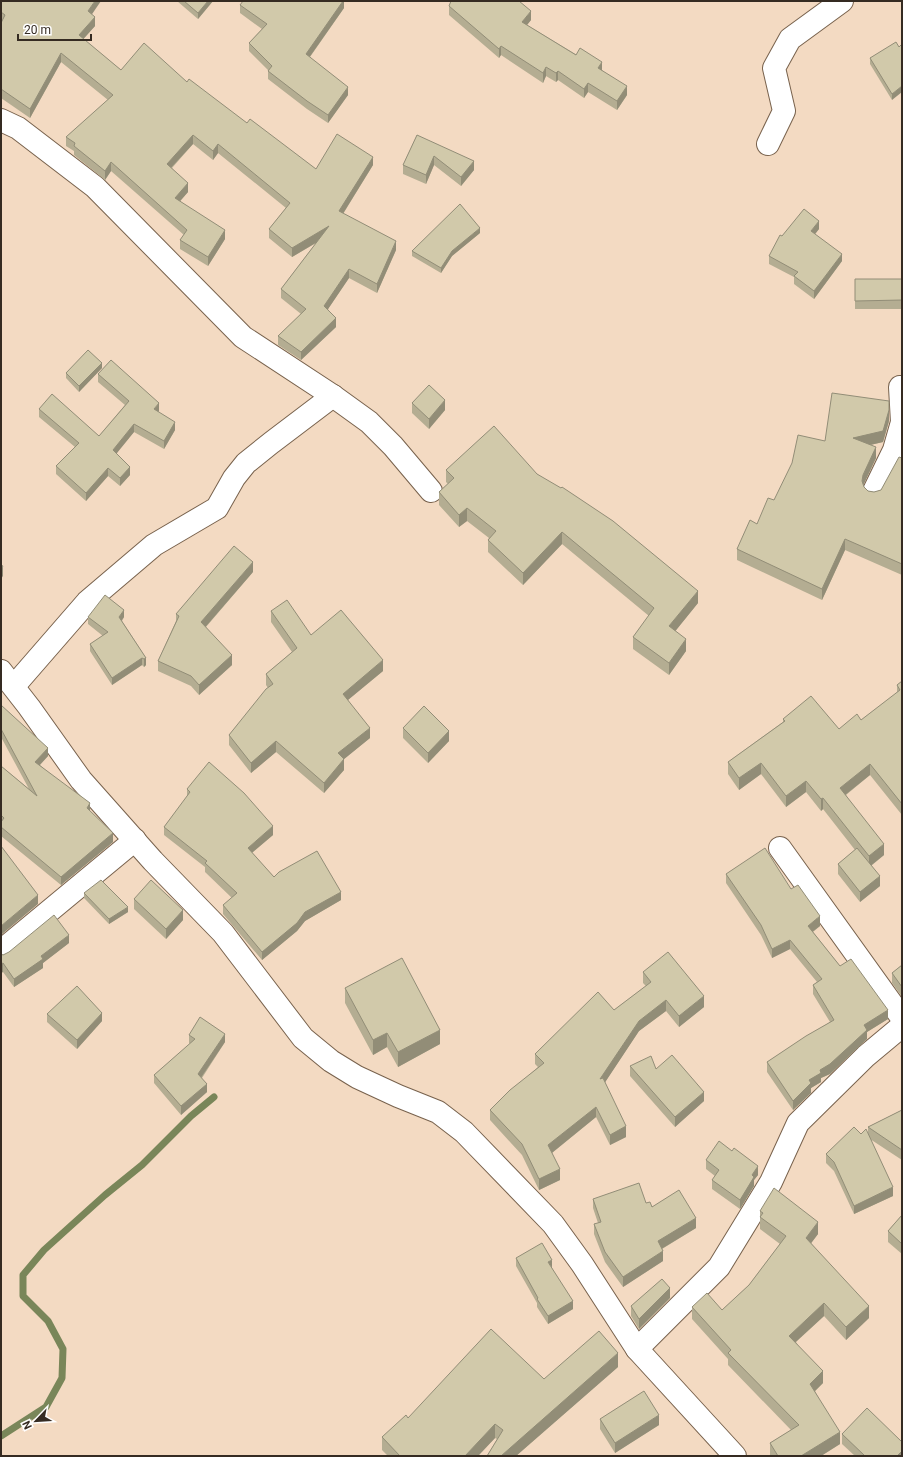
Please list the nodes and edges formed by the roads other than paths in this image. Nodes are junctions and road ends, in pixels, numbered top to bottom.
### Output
1 (842, 1) edge
2 (1, 120) edge
3 (768, 144) dead end
4 (902, 387) edge
5 (333, 396) junction
6 (431, 491) dead end
7 (874, 491) edge
8 (7, 679) edge
9 (135, 840) junction
10 (780, 848) dead end
11 (1, 951) edge
12 (902, 1018) edge
13 (902, 1026) edge
14 (637, 1349) junction
15 (735, 1456) edge

1 - 3 street
2 - 5 street
4 - 7 street
5 - 6 street
5 - 8 street
8 - 9 street
9 - 11 street
9 - 14 street
10 - 12 street
13 - 14 street
14 - 15 street

